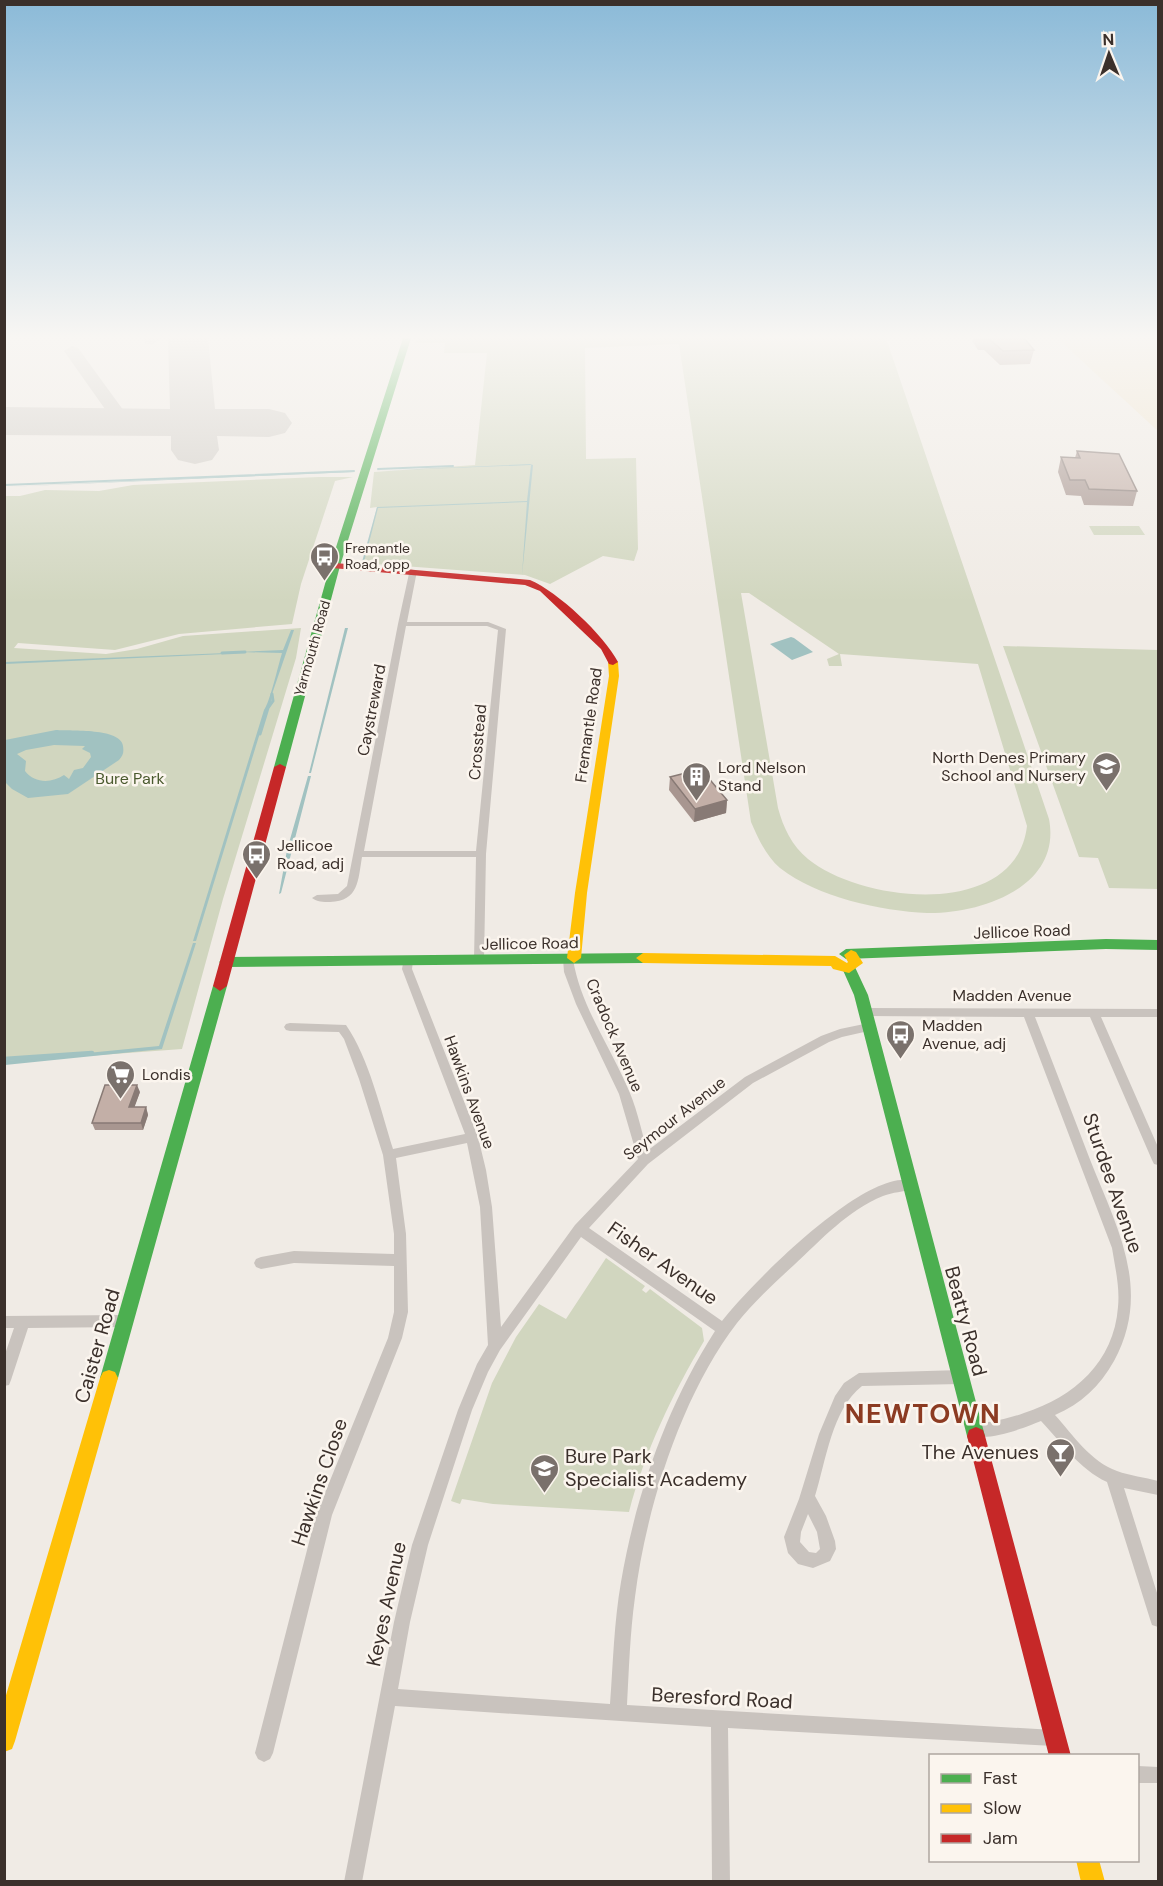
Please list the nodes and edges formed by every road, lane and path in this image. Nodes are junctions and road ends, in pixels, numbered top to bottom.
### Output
1 (379, 426) edge
2 (335, 566) junction
3 (412, 571) junction
4 (402, 624) junction
5 (357, 854) junction
6 (481, 854) junction
7 (317, 898) dead end
8 (1158, 945) edge
9 (1138, 949) junction
10 (1158, 953) edge
11 (571, 958) junction
12 (479, 960) junction
13 (408, 961) junction
14 (226, 962) junction
15 (852, 963) junction
16 (865, 1012) junction
17 (1028, 1012) junction
18 (1094, 1012) junction
19 (1158, 1013) edge
20 (290, 1027) dead end
21 (869, 1027) junction
22 (472, 1137) junction
23 (389, 1155) junction
24 (644, 1160) junction
25 (1158, 1160) edge
26 (909, 1185) junction
27 (579, 1229) junction
28 (399, 1260) junction
29 (261, 1263) dead end
30 (125, 1321) junction
31 (4, 1322) edge
32 (22, 1322) junction
33 (724, 1330) junction
34 (495, 1346) junction
35 (961, 1377) junction
36 (4, 1380) edge
37 (1044, 1413) junction
38 (976, 1430) junction
39 (1113, 1478) junction
40 (1158, 1488) edge
41 (808, 1497) dead end
42 (1158, 1619) edge
43 (388, 1697) junction
44 (618, 1713) junction
45 (719, 1718) junction
46 (1054, 1738) junction
47 (4, 1741) edge
48 (264, 1754) dead end
49 (1060, 1754) edge
50 (1139, 1775) edge
51 (1158, 1775) edge
52 (1088, 1862) edge
53 (353, 1881) edge
54 (721, 1881) edge
55 (1093, 1881) edge

1 - 2 street, Yarmouth Road
2 - 3 street, Fremantle Road
2 - 14 street, Yarmouth Road
3 - 4 street, Caystreward
3 - 11 street, Fremantle Road
4 - 5 street, Caystreward
4 - 6 street, Crosstead
5 - 6 street
5 - 7 street, Caystreward
6 - 12 street, Crosstead
8 - 9 street, Jellicoe Road
9 - 10 street, Jellicoe Road
9 - 15 street, Jellicoe Road
11 - 12 street, Jellicoe Road
11 - 15 street, Jellicoe Road
11 - 24 street, Cradock Avenue
12 - 13 street, Jellicoe Road
13 - 14 street, Jellicoe Road
13 - 22 street, Hawkins Avenue
14 - 30 street, Caister Road
15 - 16 street, Beatty Road
16 - 17 street, Madden Avenue
16 - 21 street, Beatty Road
17 - 18 street, Madden Avenue
17 - 37 street, Sturdee Avenue
18 - 19 street, Madden Avenue
18 - 25 street
20 - 23 street, Hawkins Close
21 - 24 street, Seymour Avenue
21 - 26 street, Beatty Road
22 - 23 street
22 - 34 street, Hawkins Avenue
23 - 28 street, Hawkins Close
24 - 27 street, Seymour Avenue
26 - 33 street
26 - 35 street, Beatty Road
27 - 33 street, Fisher Avenue
27 - 34 street, Seymour Avenue
28 - 29 street
28 - 48 street, Hawkins Close
30 - 32 street
30 - 47 street, Caister Road
31 - 32 street
32 - 36 street
33 - 44 street
34 - 43 street, Keyes Avenue
35 - 38 street, Beatty Road
35 - 41 street
37 - 38 street, Sturdee Avenue
37 - 39 street
38 - 46 street, Beatty Road
39 - 40 street
39 - 42 street
43 - 44 street, Beresford Road
43 - 53 street, Keyes Avenue
44 - 45 street, Beresford Road
45 - 46 street, Beresford Road
45 - 54 street
46 - 49 street, Beatty Road
50 - 51 street
52 - 55 street

